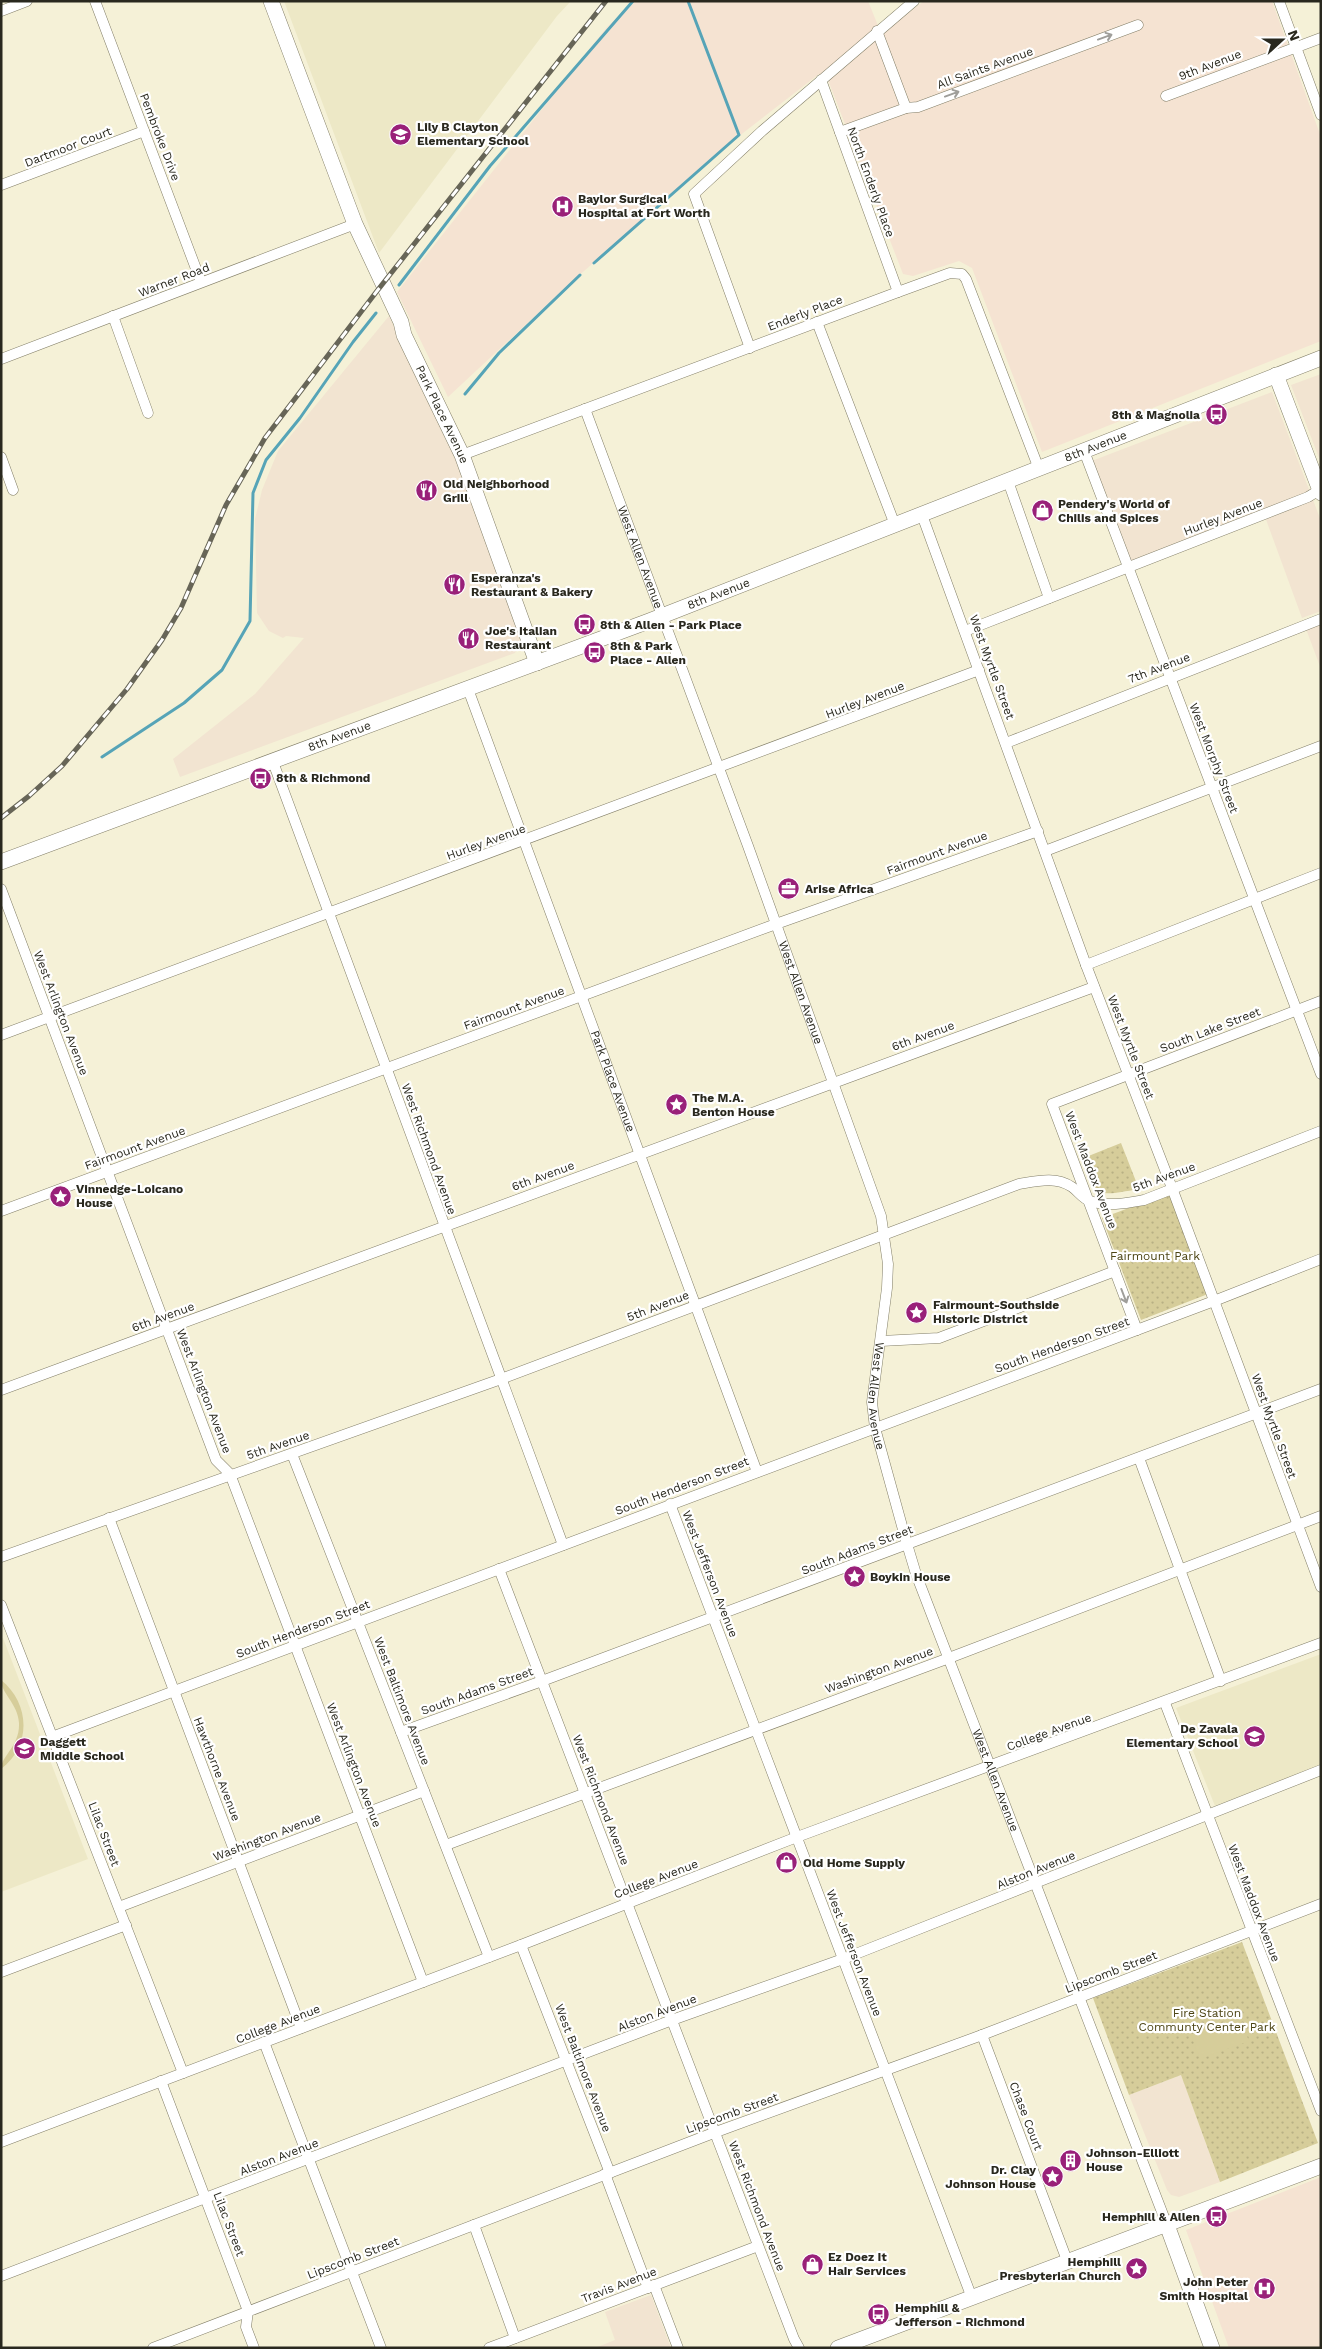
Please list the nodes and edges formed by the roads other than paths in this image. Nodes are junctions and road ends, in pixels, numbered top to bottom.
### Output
1 (27, 1) edge
2 (95, 1) edge
3 (271, 1) edge
4 (914, 1) edge
5 (1279, 1) edge
6 (1, 11) edge
7 (1138, 25) dead end
8 (877, 31) junction
9 (1321, 38) edge
10 (1294, 47) junction
11 (821, 80) junction
12 (1166, 96) dead end
13 (906, 108) junction
14 (1321, 115) edge
15 (144, 131) junction
16 (840, 132) junction
17 (1, 186) edge
18 (358, 230) junction
19 (202, 282) junction
20 (898, 292) junction
21 (113, 316) junction
22 (817, 322) junction
23 (750, 348) junction
24 (1321, 358) edge
25 (1, 359) edge
26 (1276, 375) junction
27 (585, 409) junction
28 (148, 413) dead end
29 (1084, 451) junction
30 (462, 455) junction
31 (1, 457) edge
32 (1039, 469) junction
33 (1008, 481) junction
34 (13, 490) dead end
35 (1320, 491) edge
36 (922, 515) junction
37 (895, 525) junction
38 (1128, 567) junction
39 (1049, 598) junction
40 (663, 616) junction
41 (1321, 619) edge
42 (965, 631) junction
43 (537, 663) junction
44 (979, 670) junction
45 (1170, 677) junction
46 (468, 689) junction
47 (1006, 743) junction
48 (1321, 746) edge
49 (273, 762) junction
50 (719, 768) junction
51 (1212, 788) junction
52 (1038, 831) junction
53 (524, 842) junction
54 (1045, 851) junction
55 (1, 862) edge
56 (1321, 872) edge
57 (1, 889) edge
58 (1254, 898) junction
59 (329, 914) junction
60 (776, 924) junction
61 (1086, 965) junction
62 (1094, 987) junction
63 (581, 996) junction
64 (1321, 1002) edge
65 (1297, 1011) junction
66 (49, 1017) junction
67 (1, 1035) edge
68 (386, 1069) junction
69 (1321, 1074) edge
70 (1128, 1075) junction
71 (834, 1082) junction
72 (1052, 1104) joint
73 (1321, 1131) edge
74 (639, 1154) junction
75 (107, 1172) junction
76 (1172, 1188) junction
77 (1089, 1201) junction
78 (1, 1212) edge
79 (444, 1226) junction
80 (885, 1236) junction
81 (1321, 1258) edge
82 (1115, 1271) junction
83 (1214, 1301) junction
84 (695, 1305) junction
85 (166, 1329) junction
86 (1137, 1330) junction
87 (881, 1341) junction
88 (502, 1379) junction
89 (1, 1390) edge
90 (1321, 1390) edge
91 (1257, 1415) junction
92 (875, 1428) junction
93 (292, 1454) junction
94 (1139, 1458) junction
95 (757, 1472) junction
96 (230, 1474) junction
97 (670, 1504) junction
98 (1321, 1516) edge
99 (109, 1518) junction
100 (1298, 1524) junction
101 (907, 1544) junction
102 (563, 1545) junction
103 (1, 1557) edge
104 (499, 1569) junction
105 (1179, 1570) junction
106 (1321, 1587) edge
107 (1, 1605) edge
108 (713, 1617) junction
109 (358, 1622) junction
110 (1321, 1643) edge
111 (295, 1645) junction
112 (949, 1658) junction
113 (542, 1681) junction
114 (1221, 1681) junction
115 (174, 1691) junction
116 (1164, 1702) junction
117 (756, 1729) junction
118 (401, 1732) junction
119 (52, 1737) junction
120 (990, 1767) junction
121 (1321, 1770) edge
122 (424, 1791) junction
123 (584, 1792) junction
124 (1207, 1814) junction
125 (360, 1815) junction
126 (797, 1837) junction
127 (446, 1845) junction
128 (238, 1862) junction
129 (1035, 1884) junction
130 (627, 1904) junction
131 (1321, 1904) edge
132 (119, 1907) junction
133 (126, 1925) junction
134 (1252, 1931) junction
135 (522, 1945) junction
136 (489, 1957) junction
137 (843, 1959) junction
138 (1, 1972) edge
139 (424, 1982) junction
140 (1079, 1998) junction
141 (672, 2020) junction
142 (301, 2028) junction
143 (982, 2035) junction
144 (264, 2042) junction
145 (567, 2061) junction
146 (886, 2070) junction
147 (183, 2073) junction
148 (161, 2081) junction
149 (1321, 2112) edge
150 (716, 2132) junction
151 (1, 2142) edge
152 (310, 2158) junction
153 (1321, 2166) edge
154 (608, 2173) junction
155 (206, 2198) junction
156 (474, 2225) junction
157 (1167, 2225) junction
158 (758, 2246) junction
159 (1068, 2263) junction
160 (352, 2271) junction
161 (1, 2276) edge
162 (651, 2286) junction
163 (972, 2298) junction
164 (248, 2311) junction
165 (515, 2338) junction
166 (153, 2348) edge
167 (254, 2348) edge
168 (381, 2348) edge
169 (489, 2348) edge
170 (678, 2348) edge
171 (799, 2348) edge
172 (838, 2348) edge
173 (1212, 2348) edge

1 - 6 street
2 - 15 street, Pembroke Drive
3 - 18 main road, Park Place Avenue
4 - 8 street
5 - 10 street
13 -> 7 street, All Saints Avenue
8 - 11 street
8 - 13 street
9 - 10 street, 9th Avenue
10 - 12 street, 9th Avenue
10 - 14 street
11 - 16 street, North Enderly Place
11 - 23 street
13 - 16 street, All Saints Avenue
15 - 17 street, Dartmoor Court
15 - 19 street, Pembroke Drive
16 - 20 street, North Enderly Place
18 - 19 street, Warner Road
18 - 30 main road, Park Place Avenue
19 - 21 street, Warner Road
20 - 22 street, Enderly Place
20 - 32 street, Enderly Place
21 - 25 street, Warner Road
21 - 28 street
22 - 23 street, Enderly Place
22 - 37 street
23 - 27 street, Enderly Place
24 - 26 main road, 8th Avenue
26 - 29 main road, 8th Avenue
26 - 35 main road
27 - 30 street, Enderly Place
27 - 40 street, West Allen Avenue
29 - 32 main road, 8th Avenue
29 - 38 street, West Morphy Street
30 - 43 main road, Park Place Avenue
31 - 34 street
32 - 33 main road, 8th Avenue
33 - 36 main road, 8th Avenue
33 - 39 street
35 - 38 street, Hurley Avenue
36 - 37 main road, 8th Avenue
36 - 42 street, West Myrtle Street
37 - 40 main road, 8th Avenue
38 - 39 street, Hurley Avenue
38 - 45 street, West Morphy Street
39 - 42 street, Hurley Avenue
40 - 43 main road, 8th Avenue
40 - 50 street, West Allen Avenue
41 - 45 street, 7th Avenue
42 - 44 street, West Myrtle Street
43 - 46 main road, 8th Avenue
44 - 47 street, West Myrtle Street
44 - 50 street, Hurley Avenue
45 - 47 street, 7th Avenue
45 - 51 street, West Morphy Street
46 - 49 main road, 8th Avenue
46 - 53 street, Park Place Avenue
47 - 52 street, West Myrtle Street
48 - 51 street
49 - 55 main road, 8th Avenue
49 - 59 street, West Richmond Avenue
50 - 53 street, Hurley Avenue
50 - 60 street, West Allen Avenue
51 - 54 street
51 - 58 street, West Morphy Street
52 - 54 street, West Myrtle Street
52 - 60 street, Fairmount Avenue
53 - 59 street, Hurley Avenue
53 - 63 street, Park Place Avenue
54 - 61 street, West Myrtle Street
56 - 58 street
57 - 66 street, West Arlington Avenue
58 - 61 street
58 - 65 street, West Morphy Street
59 - 66 street, Hurley Avenue
59 - 68 street, West Richmond Avenue
60 - 63 street, Fairmount Avenue
60 - 71 street, West Allen Avenue
61 - 62 street, West Myrtle Street
62 - 70 street, West Myrtle Street
62 - 71 street, 6th Avenue
63 - 68 street, Fairmount Avenue
63 - 74 street, Park Place Avenue
64 - 65 street, South Lake Street
65 - 69 street, West Morphy Street
65 - 70 street, South Lake Street
66 - 67 street, Hurley Avenue
66 - 75 street, West Arlington Avenue
68 - 75 street, Fairmount Avenue
68 - 79 street, West Richmond Avenue
70 - 72 street, South Lake Street
70 - 76 street, West Myrtle Street
71 - 74 street, 6th Avenue
71 - 80 street, West Allen Avenue
72 - 77 street, West Maddox Avenue
73 - 76 street, 5th Avenue
74 - 79 street, 6th Avenue
74 - 84 street, Park Place Avenue
75 - 78 street, Fairmount Avenue
75 - 85 street, West Arlington Avenue
76 - 77 street, 5th Avenue
76 - 83 street, West Myrtle Street
77 - 80 street, 5th Avenue
77 - 82 street, West Maddox Avenue
79 - 85 street, 6th Avenue
79 - 88 street, West Richmond Avenue
80 - 84 street, 5th Avenue
80 - 87 street, West Allen Avenue
81 - 83 street, South Henderson Street
82 -> 86 street, West Maddox Avenue
82 - 87 street
83 - 86 street, South Henderson Street
83 - 91 street, West Myrtle Street
84 - 88 street, 5th Avenue
84 - 95 street, Park Place Avenue
85 - 89 street, 6th Avenue
85 - 96 street, West Arlington Avenue
86 - 92 street, South Henderson Street
87 - 92 street, West Allen Avenue
88 - 93 street, 5th Avenue
88 - 102 street, West Richmond Avenue
90 - 91 street, South Adams Street
91 - 94 street, South Adams Street
91 - 100 street, West Myrtle Street
92 - 95 street, South Henderson Street
92 - 101 street, West Allen Avenue
93 - 96 street, 5th Avenue
93 - 109 street, West Baltimore Avenue
94 - 101 street, South Adams Street
94 - 105 street
95 - 97 street, South Henderson Street
96 - 99 street, 5th Avenue
96 - 111 street, West Arlington Avenue
97 - 102 street, South Henderson Street
97 - 108 street, West Jefferson Avenue
98 - 100 street, Washington Avenue
99 - 103 street, 5th Avenue
99 - 115 street, Hawthorne Avenue
100 - 105 street, Washington Avenue
100 - 106 street, West Myrtle Street
101 - 108 street, South Adams Street
101 - 112 street, West Allen Avenue
102 - 104 street, South Henderson Street
104 - 109 street, South Henderson Street
104 - 113 street, West Richmond Avenue
105 - 112 street, Washington Avenue
105 - 114 street
107 - 119 street, Lilac Street
108 - 113 street, South Adams Street
108 - 117 street, West Jefferson Avenue
109 - 111 street, South Henderson Street
109 - 118 street, West Baltimore Avenue
110 - 114 street, College Avenue
111 - 115 street, South Henderson Street
111 - 125 street, West Arlington Avenue
112 - 117 street, Washington Avenue
112 - 120 street, West Allen Avenue
113 - 118 street, South Adams Street
113 - 123 street, West Richmond Avenue
114 - 116 street, College Avenue
115 - 119 street, South Henderson Street
115 - 128 street, Hawthorne Avenue
116 - 120 street, College Avenue
116 - 124 street, West Maddox Avenue
117 - 123 street, Washington Avenue
117 - 126 street, West Jefferson Avenue
118 - 122 street, West Baltimore Avenue
119 - 132 street, Lilac Street
120 - 126 street, College Avenue
120 - 129 street, West Allen Avenue
121 - 124 street, Alston Avenue
122 - 125 street, Washington Avenue
122 - 127 street, West Baltimore Avenue
123 - 127 street, Washington Avenue
123 - 130 street, West Richmond Avenue
124 - 129 street, Alston Avenue
124 - 134 street, West Maddox Avenue
125 - 128 street, Washington Avenue
125 - 139 street, West Arlington Avenue
126 - 130 street, College Avenue
126 - 137 street, West Jefferson Avenue
127 - 136 street, West Baltimore Avenue
128 - 132 street, Washington Avenue
128 - 142 street, Hawthorne Avenue
129 - 137 street, Alston Avenue
129 - 140 street, West Allen Avenue
130 - 135 street, College Avenue
130 - 141 street, West Richmond Avenue
131 - 134 street, Lipscomb Street
132 - 133 street, Lilac Street
133 - 138 street
133 - 147 street, Lilac Street
134 - 140 street, Lipscomb Street
134 - 149 street, West Maddox Avenue
135 - 136 street, College Avenue
135 - 145 street, West Baltimore Avenue
136 - 139 street, College Avenue
137 - 141 street, Alston Avenue
137 - 146 street, West Jefferson Avenue
139 - 142 street, College Avenue
140 - 143 street, Lipscomb Street
140 - 157 street, West Allen Avenue
141 - 145 street, Alston Avenue
141 - 150 street, West Richmond Avenue
142 - 144 street, College Avenue
143 - 146 street, Lipscomb Street
143 - 159 street, Chase Court
144 - 147 street, College Avenue
144 - 152 street
145 - 152 street, Alston Avenue
145 - 154 street, West Baltimore Avenue
146 - 150 street, Lipscomb Street
146 - 163 street, West Jefferson Avenue
147 - 148 street, College Avenue
148 - 151 street, College Avenue
148 - 155 street, Lilac Street
150 - 154 street, Lipscomb Street
150 - 158 street, West Richmond Avenue
152 - 155 street, Alston Avenue
152 - 160 street
153 - 157 main road
154 - 156 street, Lipscomb Street
154 - 162 street, West Baltimore Avenue
155 - 161 street, Alston Avenue
155 - 164 street, Lilac Street
156 - 160 street, Lipscomb Street
156 - 165 street
157 - 159 main road
157 - 173 main road, West Allen Avenue
158 - 162 street, Travis Avenue
158 - 171 street, West Richmond Avenue
159 - 163 main road
160 - 164 street, Lipscomb Street
160 - 168 street
162 - 165 street, Travis Avenue
162 - 170 street, West Baltimore Avenue
163 - 172 main road
164 - 166 street, Lipscomb Street
164 - 167 street, Lilac Street
165 - 169 street, Travis Avenue

